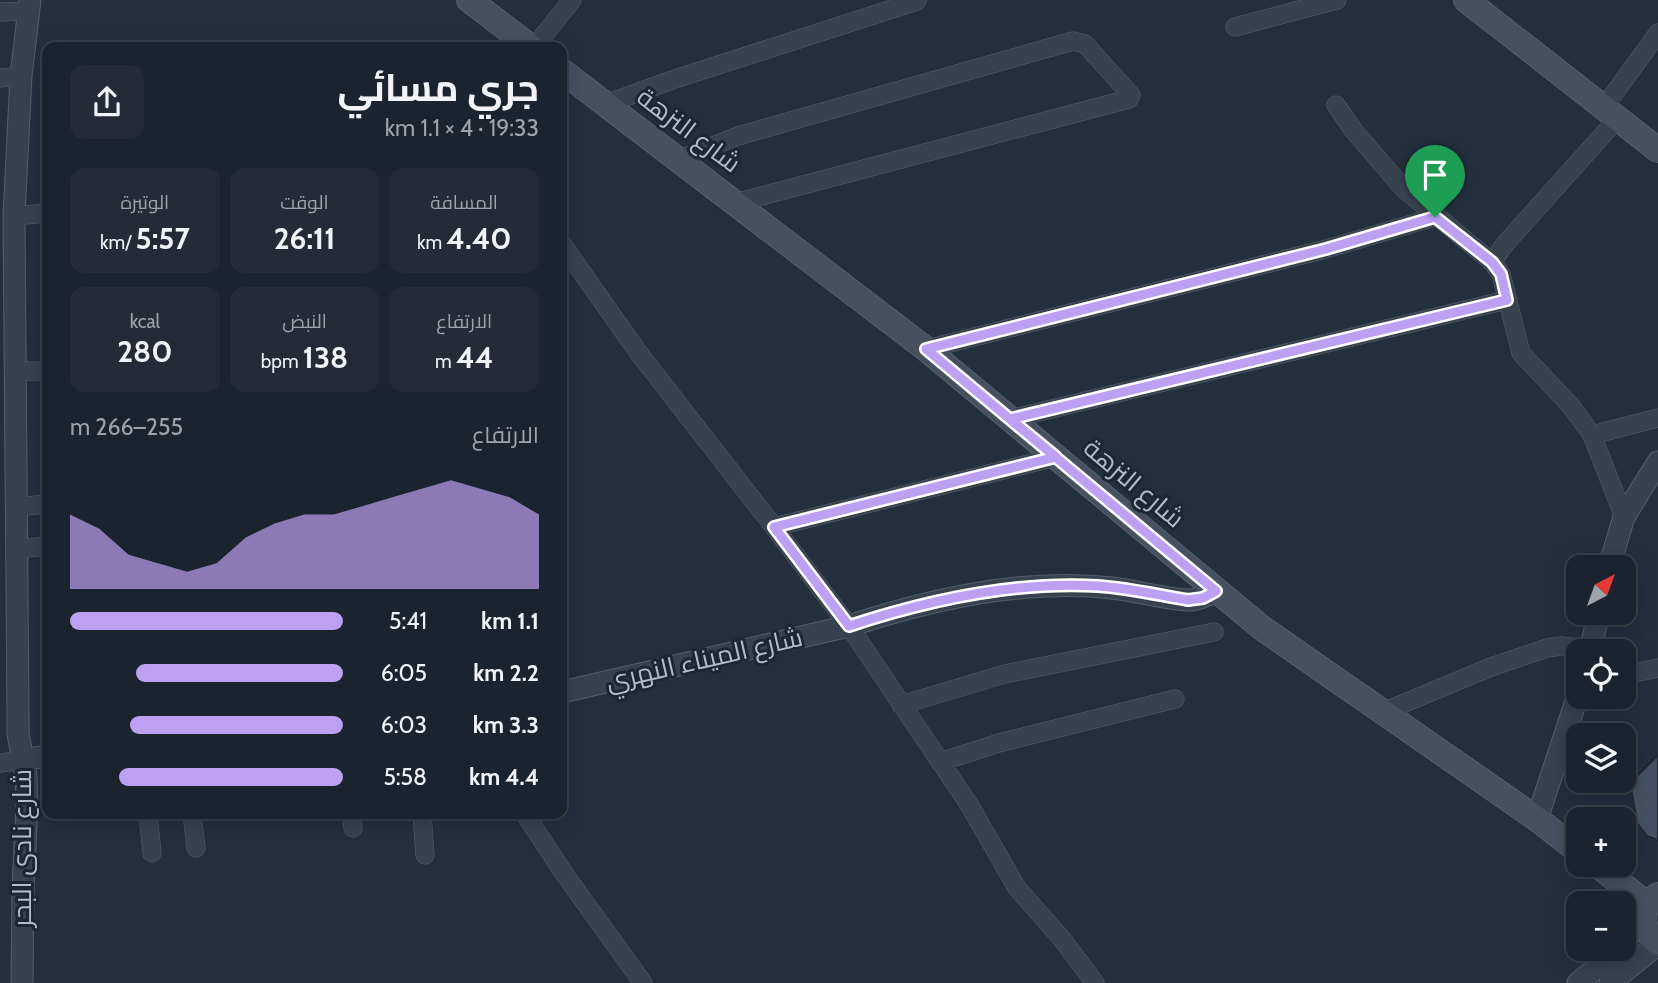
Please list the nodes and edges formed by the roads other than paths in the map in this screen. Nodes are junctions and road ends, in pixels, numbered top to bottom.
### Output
1 (470, 0) edge
2 (572, 0) edge
3 (1337, 0) edge
4 (1466, 0) edge
5 (1490, 0) edge
6 (918, 1) edge
7 (30, 6) edge
8 (0, 12) edge
9 (1235, 27) dead end
10 (1658, 33) edge
11 (520, 42) edge
12 (530, 42) edge
13 (567, 75) edge
14 (22, 76) junction
15 (0, 78) edge
16 (606, 104) junction
17 (1336, 105) dead end
18 (1615, 106) junction
19 (1658, 131) edge
20 (1658, 150) edge
21 (678, 160) junction
22 (735, 203) junction
23 (42, 213) edge
24 (14, 216) junction
25 (1435, 217) junction
26 (567, 251) edge
27 (1492, 262) junction
28 (1507, 300) junction
29 (926, 349) junction
30 (15, 371) junction
31 (42, 371) edge
32 (1658, 418) edge
33 (1010, 419) junction
34 (1592, 435) junction
35 (1056, 457) junction
36 (1658, 462) edge
37 (42, 504) edge
38 (16, 507) junction
39 (1624, 517) junction
40 (774, 527) junction
41 (42, 546) edge
42 (16, 549) junction
43 (1613, 555) edge
44 (1216, 591) junction
45 (849, 626) junction
46 (1214, 632) dead end
47 (1566, 647) edge
48 (1658, 667) edge
49 (1636, 672) edge
50 (567, 691) edge
51 (1175, 699) dead end
52 (901, 705) junction
53 (1573, 709) edge
54 (1383, 712) junction
55 (42, 757) edge
56 (22, 760) junction
57 (940, 762) junction
58 (0, 763) edge
59 (149, 819) edge
60 (193, 819) edge
61 (422, 819) edge
62 (528, 819) edge
63 (1537, 819) junction
64 (1566, 842) edge
65 (196, 848) dead end
66 (152, 853) dead end
67 (425, 855) dead end
68 (1609, 877) edge
69 (1653, 923) edge
70 (1636, 936) edge
71 (1604, 961) edge
72 (1612, 982) edge
73 (22, 983) edge
74 (643, 983) edge
75 (1095, 983) edge
76 (1578, 983) edge

1 - 11 main road
2 - 12 street
3 - 9 street
4 - 18 main road
5 - 18 main road
6 - 16 street
7 - 8 street
7 - 14 street, شارع نادى البحر
10 - 18 street
13 - 16 main road, شارع النزهة
14 - 15 street
14 - 24 street, شارع نادى البحر
16 - 21 main road, شارع النزهة
17 - 25 street
18 - 19 main road
18 - 20 main road
18 - 27 street
21 - 22 main road, شارع النزهة
21 - 22 street
22 - 29 main road, شارع النزهة
23 - 24 street
24 - 30 street, شارع نادى البحر
25 - 27 street
25 - 29 street
26 - 40 street
27 - 28 street
28 - 33 street
28 - 34 street
29 - 33 main road, شارع النزهة
30 - 31 street
30 - 38 street, شارع نادى البحر
32 - 34 street
33 - 35 main road, شارع النزهة
34 - 39 street
35 - 40 street
35 - 44 main road, شارع النزهة
36 - 39 street
37 - 38 street
38 - 42 street, شارع نادى البحر
39 - 43 street
40 - 45 street
41 - 42 street
42 - 56 street, شارع نادى البحر
44 - 45 street, شارع الميناء النهري
44 - 54 main road, شارع النزهة
45 - 50 street, شارع الميناء النهري
45 - 52 street
46 - 52 street
47 - 54 street
48 - 49 street
51 - 57 street
52 - 57 street
53 - 63 street
54 - 63 main road, شارع النزهة
55 - 56 street
56 - 58 street
56 - 73 street, شارع نادى البحر
57 - 75 street
59 - 66 street
60 - 65 street
61 - 67 street
62 - 74 street
63 - 64 main road, شارع النزهة
68 - 69 main road
69 - 70 street
69 - 72 street
71 - 76 street

